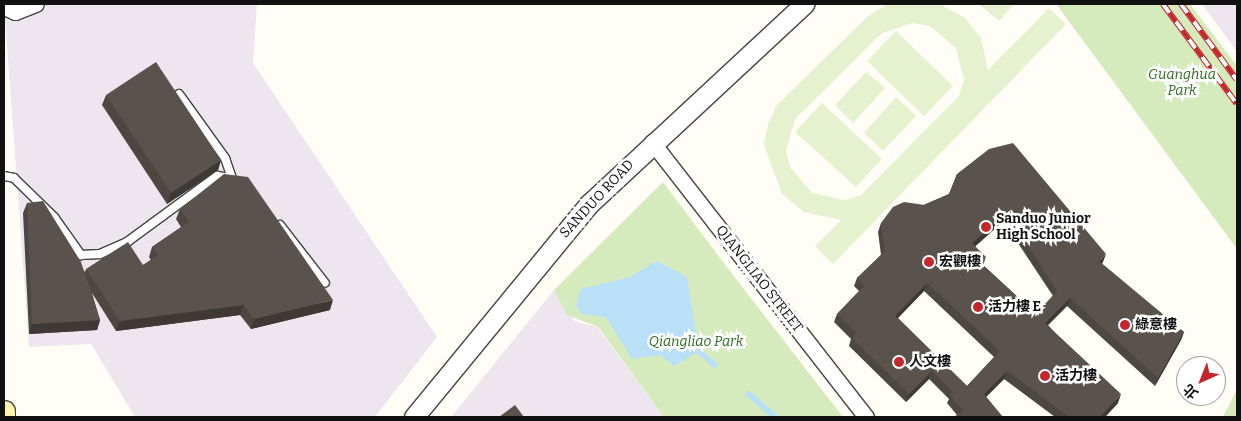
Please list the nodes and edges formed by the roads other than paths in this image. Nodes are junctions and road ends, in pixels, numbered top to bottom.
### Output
1 (36, 4) edge
2 (804, 4) edge
3 (4, 7) edge
4 (179, 94) edge
5 (652, 142) junction
6 (4, 176) edge
7 (277, 220) edge
8 (325, 283) dead end
9 (4, 411) edge
10 (4, 417) edge
11 (414, 417) edge
12 (866, 417) edge

1 - 3 street
2 - 5 street, SANDUO ROAD
4 - 6 lane
5 - 11 street, SANDUO ROAD
5 - 12 street, QIANGLIAO STREET
7 - 8 lane
9 - 10 main road

